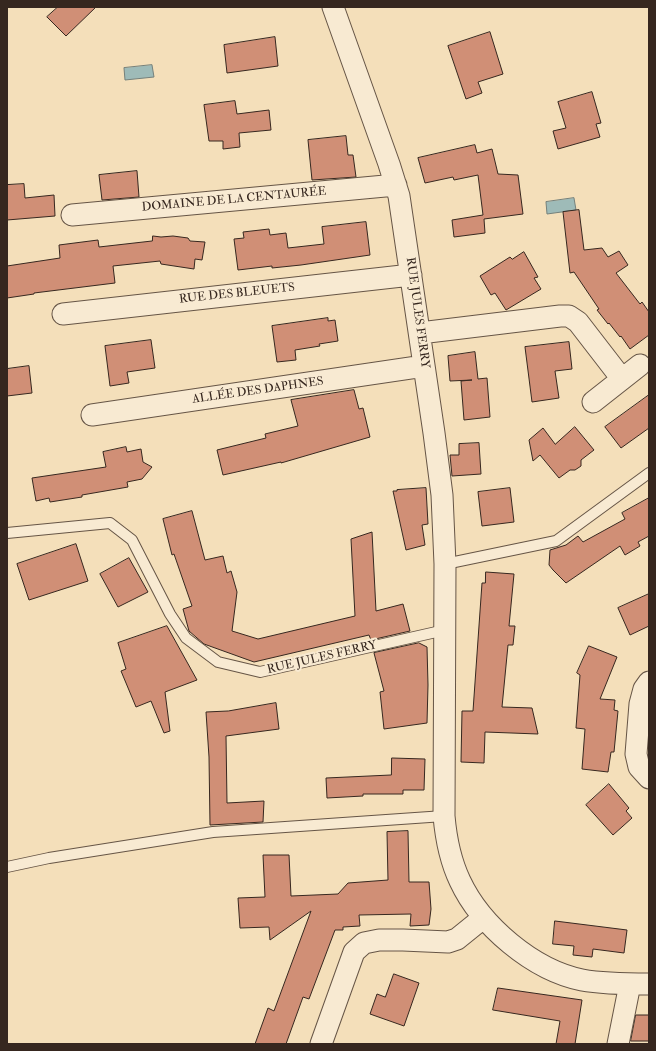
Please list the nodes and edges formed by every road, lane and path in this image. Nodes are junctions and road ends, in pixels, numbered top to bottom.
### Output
1 (333, 7) edge
2 (396, 185) junction
3 (72, 215) dead end
4 (411, 275) junction
5 (63, 314) dead end
6 (420, 333) junction
7 (640, 365) dead end
8 (424, 366) junction
9 (622, 379) junction
10 (593, 402) dead end
11 (92, 415) dead end
12 (649, 473) edge
13 (7, 533) edge
14 (445, 564) junction
15 (445, 630) junction
16 (649, 682) edge
17 (649, 778) edge
18 (444, 816) junction
19 (7, 867) edge
20 (483, 918) junction
21 (640, 984) edge
22 (321, 1044) edge
23 (618, 1044) edge

1 - 2 street, RUE JULES FERRY
2 - 3 street, DOMAINE DE LA CENTAURÉE
2 - 4 street, RUE JULES FERRY
4 - 5 street, RUE DES BLEUETS
4 - 6 street, RUE JULES FERRY
6 - 8 street, RUE JULES FERRY
6 - 9 street
7 - 9 street
8 - 11 street, ALLÉE DES DAPHNES
8 - 14 street, RUE JULES FERRY
9 - 10 street
12 - 14 lane
13 - 15 lane, RUE JULES FERRY
14 - 15 street, RUE JULES FERRY
15 - 18 street, RUE JULES FERRY
16 - 17 street
18 - 19 lane
18 - 20 street, RUE JULES FERRY
20 - 21 street, RUE JULES FERRY
20 - 22 street
21 - 23 street, RUE JULES FERRY

